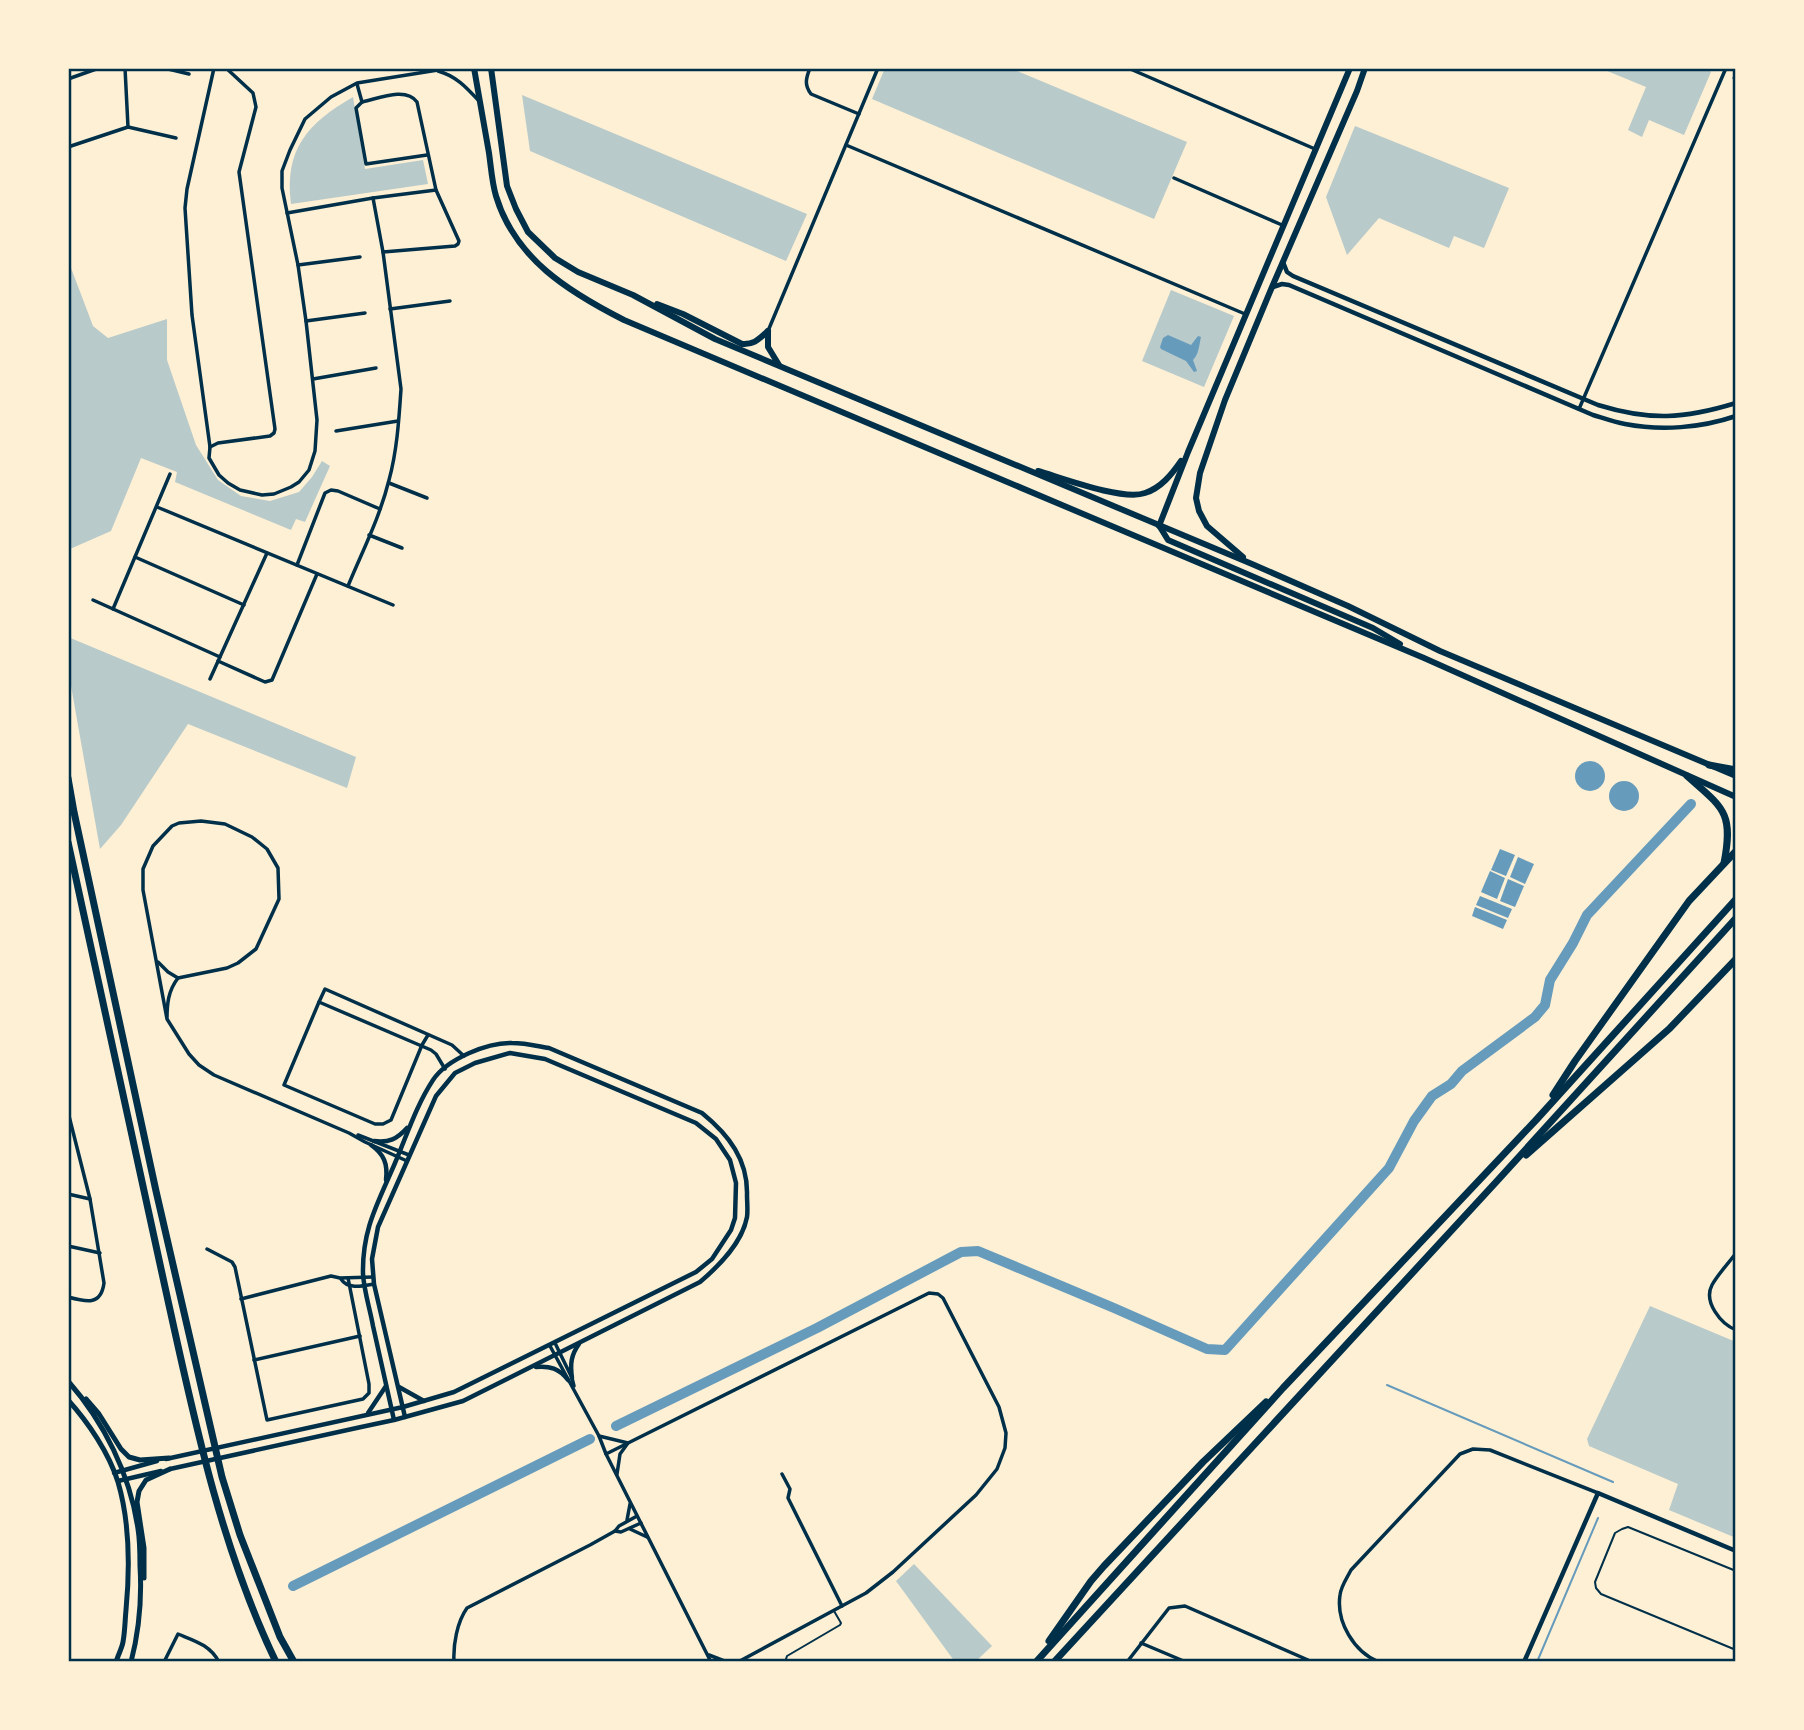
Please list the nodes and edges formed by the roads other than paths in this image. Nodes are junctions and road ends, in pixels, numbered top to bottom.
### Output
1 (99, 68) edge
2 (125, 68) edge
3 (164, 68) edge
4 (214, 68) edge
5 (226, 68) edge
6 (413, 68) edge
7 (474, 68) edge
8 (491, 68) edge
9 (810, 68) edge
10 (878, 68) edge
11 (1128, 68) edge
12 (1350, 68) edge
13 (1365, 68) edge
14 (1726, 68) edge
15 (440, 69) edge
16 (190, 74) dead end
17 (414, 74) junction
18 (68, 79) edge
19 (357, 83) junction
20 (362, 102) junction
21 (480, 102) junction
22 (859, 114) junction
23 (128, 127) junction
24 (176, 138) dead end
25 (846, 145) junction
26 (68, 148) edge
27 (1317, 149) junction
28 (428, 155) junction
29 (1174, 178) dead end
30 (436, 190) junction
31 (373, 198) junction
32 (287, 213) junction
33 (1284, 225) junction
34 (383, 252) junction
35 (360, 257) dead end
36 (1283, 261) junction
37 (298, 265) junction
38 (1272, 287) junction
39 (634, 295) junction
40 (450, 301) dead end
41 (390, 309) junction
42 (365, 313) dead end
43 (1247, 314) junction
44 (306, 321) junction
45 (768, 331) junction
46 (780, 367) junction
47 (376, 368) dead end
48 (313, 379) junction
49 (1583, 399) junction
50 (1736, 403) edge
51 (1579, 409) junction
52 (1716, 409) junction
53 (1736, 416) edge
54 (398, 421) junction
55 (1720, 422) junction
56 (336, 431) dead end
57 (210, 447) junction
58 (1188, 452) junction
59 (1009, 463) junction
60 (170, 474) dead end
61 (389, 482) junction
62 (427, 498) dead end
63 (157, 507) junction
64 (380, 509) junction
65 (1160, 526) junction
66 (369, 536) junction
67 (402, 548) dead end
68 (267, 553) junction
69 (135, 557) junction
70 (1252, 564) junction
71 (297, 565) junction
72 (317, 574) junction
73 (348, 586) junction
74 (93, 600) dead end
75 (244, 605) junction
76 (393, 605) dead end
77 (113, 609) junction
78 (1424, 658) junction
79 (219, 659) junction
80 (210, 679) dead end
81 (1709, 765) junction
82 (1736, 770) edge
83 (1687, 776) junction
84 (1736, 776) edge
85 (68, 778) edge
86 (1736, 797) edge
87 (68, 842) edge
88 (1736, 851) edge
89 (1724, 863) junction
90 (1736, 900) edge
91 (1736, 918) edge
92 (1736, 960) edge
93 (156, 961) junction
94 (178, 978) junction
95 (319, 1002) junction
96 (167, 1020) junction
97 (428, 1035) junction
98 (422, 1045) junction
99 (464, 1056) junction
100 (444, 1069) junction
101 (68, 1112) edge
102 (1541, 1114) junction
103 (409, 1125) junction
104 (372, 1143) junction
105 (68, 1144) edge
106 (75, 1146) junction
107 (399, 1154) junction
108 (408, 1158) junction
109 (1497, 1181) junction
110 (384, 1188) junction
111 (68, 1194) edge
112 (90, 1199) junction
113 (68, 1246) edge
114 (206, 1248) dead end
115 (1736, 1253) edge
116 (100, 1254) junction
117 (373, 1277) junction
118 (340, 1278) junction
119 (348, 1278) junction
120 (363, 1278) junction
121 (374, 1284) junction
122 (364, 1285) junction
123 (350, 1286) junction
124 (68, 1297) edge
125 (241, 1299) junction
126 (1736, 1330) edge
127 (360, 1336) junction
128 (580, 1343) junction
129 (552, 1345) junction
130 (558, 1354) junction
131 (254, 1360) junction
132 (531, 1367) junction
133 (570, 1379) junction
134 (68, 1381) edge
135 (386, 1386) junction
136 (74, 1387) junction
137 (398, 1387) junction
138 (1283, 1388) junction
139 (68, 1400) edge
140 (424, 1401) junction
141 (403, 1406) junction
142 (391, 1409) junction
143 (367, 1414) junction
144 (405, 1418) junction
145 (394, 1420) junction
146 (599, 1436) junction
147 (628, 1443) junction
148 (606, 1454) junction
149 (169, 1458) junction
150 (123, 1469) junction
151 (170, 1469) junction
152 (114, 1472) junction
153 (782, 1474) dead end
154 (617, 1475) junction
155 (126, 1479) junction
156 (118, 1481) junction
157 (1598, 1493) junction
158 (630, 1502) junction
159 (637, 1516) junction
160 (627, 1522) junction
161 (641, 1523) junction
162 (630, 1529) junction
163 (615, 1531) junction
164 (648, 1538) junction
165 (1736, 1551) edge
166 (1736, 1571) edge
167 (142, 1594) junction
168 (842, 1606) junction
169 (833, 1610) junction
170 (1141, 1643) junction
171 (1736, 1650) edge
172 (708, 1658) edge
173 (116, 1662) edge
174 (131, 1662) edge
175 (164, 1662) edge
176 (219, 1662) edge
177 (276, 1662) edge
178 (294, 1662) edge
179 (454, 1662) edge
180 (727, 1662) edge
181 (737, 1662) edge
182 (785, 1662) edge
183 (1035, 1662) edge
184 (1054, 1662) edge
185 (1127, 1662) edge
186 (1186, 1662) edge
187 (1309, 1662) edge
188 (1379, 1662) edge
189 (1524, 1662) edge

1 - 18 street
2 - 23 street
3 - 16 street
4 - 57 street
5 - 57 street
6 - 17 street
7 - 21 main road
8 - 39 main road
9 - 22 street
10 - 22 street
11 - 27 street
12 - 27 main road
13 - 36 main road
14 - 49 street
15 - 17 street
15 - 21 street
17 - 19 street
19 - 20 street
19 - 32 street
20 - 28 street
20 - 28 street
21 - 78 main road
22 - 25 street
23 - 24 street
23 - 26 street
25 - 43 street
25 - 45 street
27 - 33 main road
28 - 30 street
29 - 33 street
30 - 31 street
30 - 34 street
31 - 32 street
31 - 34 street
32 - 37 street
33 - 43 main road
34 - 41 street
35 - 37 street
36 - 38 main road
36 - 49 street
37 - 44 street
38 - 51 street
38 - 70 main road
39 - 45 main road
39 - 46 main road
40 - 41 street
41 - 54 street
42 - 44 street
43 - 58 main road
44 - 48 street
45 - 46 main road
46 - 59 main road
47 - 48 street
48 - 57 street
49 - 51 street
49 - 52 street
50 - 52 street
51 - 55 street
52 - 55 street
53 - 55 street
54 - 56 street
54 - 61 street
58 - 59 main road
58 - 65 main road
59 - 65 main road
60 - 63 street
61 - 62 street
61 - 64 street
63 - 68 street
63 - 69 street
64 - 66 street
64 - 71 street
65 - 70 main road
65 - 78 main road
66 - 67 street
66 - 73 street
68 - 71 street
68 - 75 street
69 - 75 street
69 - 77 street
70 - 81 main road
71 - 72 street
72 - 73 street
72 - 79 street
73 - 76 street
74 - 77 street
75 - 79 street
77 - 79 street
78 - 83 main road
79 - 80 street
81 - 82 highway
81 - 84 main road
83 - 86 main road
83 - 89 highway
85 - 178 highway
87 - 177 highway
88 - 89 highway
89 - 102 highway
90 - 102 highway
91 - 109 highway
92 - 109 highway
93 - 94 street
93 - 94 street
93 - 96 street
94 - 96 street
95 - 97 street
95 - 98 street
95 - 98 street
96 - 104 street
97 - 98 street
97 - 99 street
98 - 100 street
99 - 100 street
99 - 128 street
100 - 103 street
101 - 106 street
102 - 138 highway
103 - 104 street
103 - 107 street
104 - 107 street
104 - 110 street
105 - 106 street
106 - 112 street
107 - 108 street
107 - 110 street
108 - 117 street
108 - 129 street
109 - 184 highway
110 - 120 street
111 - 112 street
112 - 116 street
113 - 116 street
114 - 125 street
115 - 126 street
116 - 124 street
117 - 120 street
117 - 121 street
118 - 119 street
118 - 123 street
118 - 125 street
119 - 120 street
119 - 123 street
120 - 122 street
121 - 122 street
121 - 137 street
122 - 123 street
122 - 135 street
123 - 127 street
125 - 131 street
127 - 131 street
127 - 131 street
128 - 130 street
128 - 133 street
129 - 130 street
129 - 140 street
130 - 132 street
130 - 133 street
132 - 133 street
132 - 144 street
133 - 146 street
134 - 136 main road
135 - 142 street
135 - 143 street
136 - 149 main road
136 - 150 main road
137 - 140 street
137 - 141 street
138 - 183 highway
138 - 183 highway
139 - 152 main road
140 - 141 street
141 - 142 street
141 - 144 street
142 - 143 street
142 - 145 street
143 - 149 street
144 - 145 street
145 - 151 street
146 - 147 street
146 - 148 street
147 - 148 street
147 - 154 street
147 - 168 street
148 - 154 street
149 - 150 street
150 - 152 street
150 - 155 main road
151 - 155 street
151 - 167 main road
152 - 156 main road
153 - 168 street
154 - 158 street
155 - 156 street
155 - 167 main road
156 - 173 main road
157 - 165 street
157 - 188 street
157 - 189 street
158 - 159 street
158 - 160 street
159 - 160 street
159 - 161 street
160 - 163 street
161 - 162 street
161 - 164 street
162 - 163 street
162 - 164 street
163 - 179 street
164 - 172 street
166 - 171 lane
167 - 174 main road
168 - 169 street
169 - 181 street
169 - 182 lane
170 - 185 street
170 - 186 street
170 - 187 street
172 - 180 street
175 - 176 street

